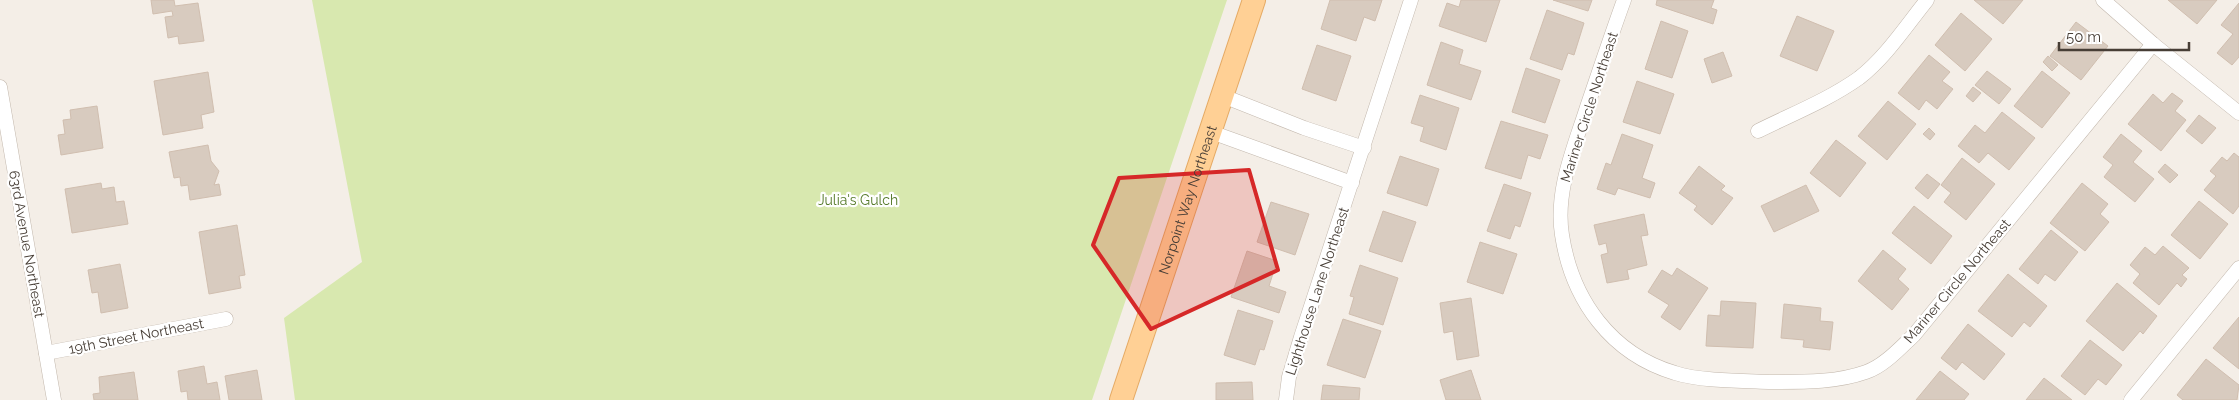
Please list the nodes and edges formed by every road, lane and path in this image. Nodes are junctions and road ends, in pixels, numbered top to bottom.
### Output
1 (1254, 0) edge
2 (1411, 0) edge
3 (1624, 0) edge
4 (1927, 0) edge
5 (2103, 0) edge
6 (2153, 44) junction
7 (0, 87) edge
8 (1223, 96) junction
9 (2239, 113) edge
10 (1211, 132) junction
11 (1758, 132) dead end
12 (1364, 148) junction
13 (1352, 183) junction
14 (2239, 268) edge
15 (226, 320) dead end
16 (46, 353) junction
17 (54, 400) edge
18 (1120, 400) edge
19 (1286, 400) edge
20 (2131, 400) edge

1 - 8 main road, Norpoint Way Northeast
2 - 12 street, Lighthouse Lane Northeast
3 - 6 street, Mariner Circle Northeast
4 - 11 street
5 - 6 street
6 - 9 street
7 - 16 street, 63rd Avenue Northeast
8 - 10 main road, Norpoint Way Northeast
8 - 12 street
10 - 13 street
10 - 18 main road, Norpoint Way Northeast
12 - 13 street, Lighthouse Lane Northeast
13 - 19 street, Lighthouse Lane Northeast
14 - 20 street
15 - 16 street, 19th Street Northeast
16 - 17 street, 63rd Avenue Northeast

